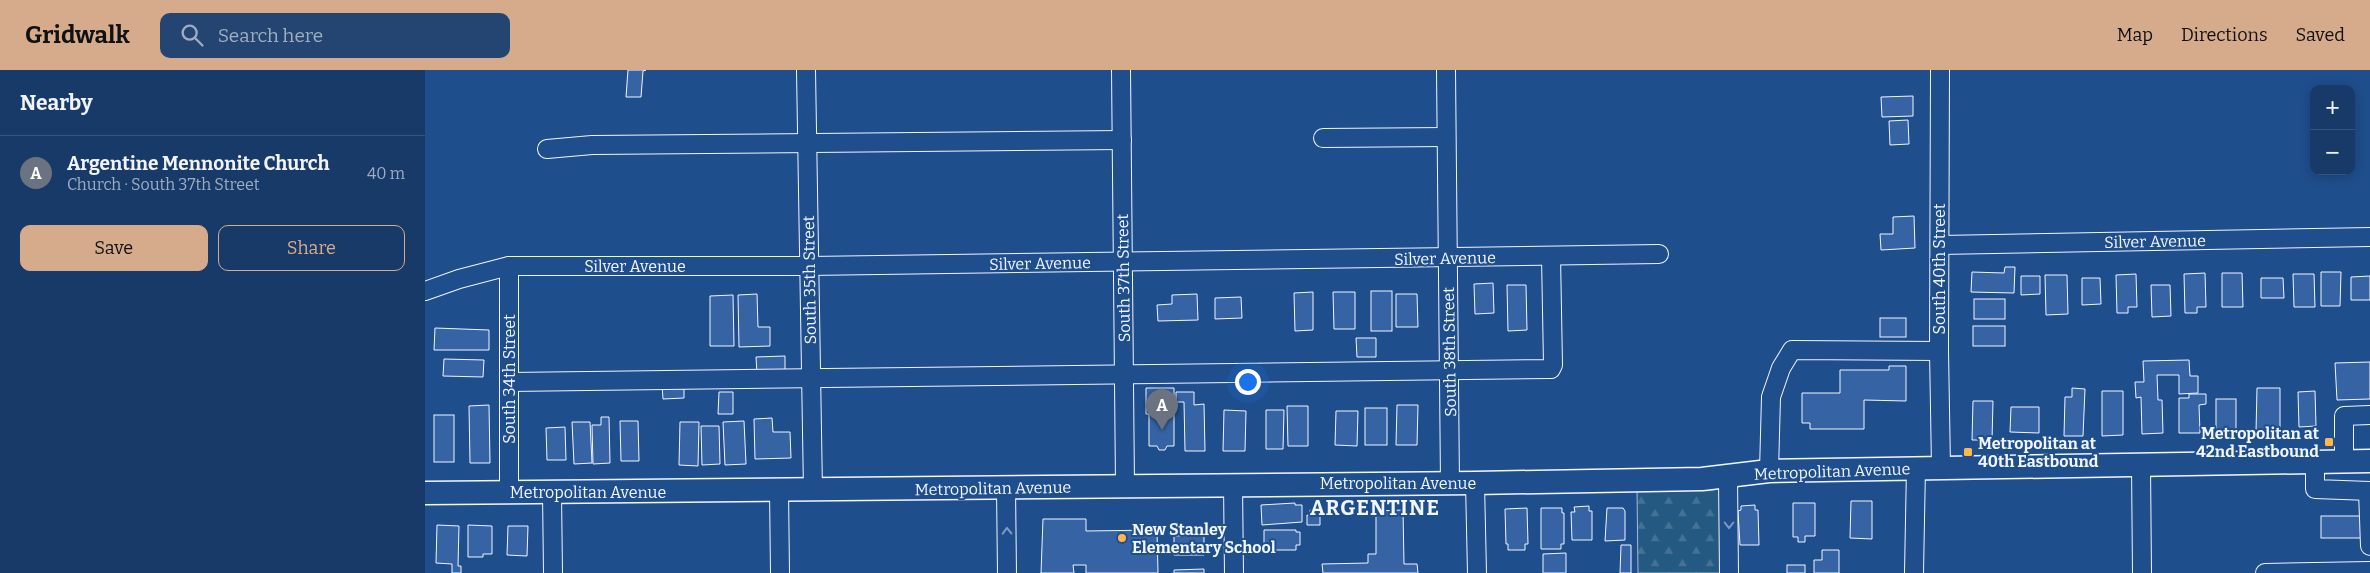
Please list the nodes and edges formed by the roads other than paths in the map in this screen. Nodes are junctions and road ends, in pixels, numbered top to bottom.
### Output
1 (806, 70) edge
2 (1121, 70) edge
3 (1446, 70) edge
4 (1940, 70) edge
5 (1446, 136) junction
6 (1323, 138) dead end
7 (1122, 140) junction
8 (807, 144) junction
9 (547, 149) dead end
10 (2370, 237) edge
11 (1940, 245) junction
12 (1659, 254) dead end
13 (1551, 256) junction
14 (1448, 258) junction
15 (1123, 262) junction
16 (509, 266) junction
17 (809, 266) junction
18 (425, 291) edge
19 (1939, 351) junction
20 (1449, 371) junction
21 (1125, 374) junction
22 (811, 378) junction
23 (509, 382) junction
24 (2370, 415) edge
25 (2370, 461) edge
26 (2315, 462) junction
27 (2344, 462) junction
28 (2141, 466) junction
29 (1916, 467) junction
30 (1941, 467) junction
31 (1769, 471) junction
32 (1729, 477) junction
33 (1450, 483) junction
34 (1475, 483) junction
35 (1233, 484) junction
36 (1125, 486) junction
37 (1006, 488) junction
38 (779, 490) junction
39 (813, 491) junction
40 (2369, 491) edge
41 (552, 492) junction
42 (425, 493) edge
43 (509, 493) junction
44 (2370, 546) edge
45 (2370, 570) edge
46 (553, 573) edge
47 (780, 573) edge
48 (1007, 573) edge
49 (1234, 573) edge
50 (1477, 573) edge
51 (1729, 573) edge
52 (1914, 573) edge
53 (2142, 573) edge
54 (2265, 573) edge

1 - 8 street, South 35th Street
2 - 7 street, South 37th Street
3 - 5 street, South 38th Street
4 - 11 street, South 40th Street
5 - 6 street
5 - 14 street, South 38th Street
7 - 8 street
7 - 15 street, South 37th Street
8 - 9 street
8 - 17 street, South 35th Street
10 - 11 street, Silver Avenue
11 - 19 street, South 40th Street
12 - 13 street, Silver Avenue
13 - 14 street, Silver Avenue
13 - 20 street
14 - 15 street, Silver Avenue
14 - 20 street, South 38th Street
15 - 17 street, Silver Avenue
15 - 21 street, South 37th Street
16 - 17 street, Silver Avenue
16 - 18 street, Silver Avenue
16 - 23 street, South 34th Street
17 - 22 street, South 35th Street
19 - 30 street, South 40th Street
19 - 31 street
20 - 21 street
20 - 33 street, South 38th Street
21 - 22 street
21 - 36 street, South 37th Street
22 - 23 street
22 - 39 street, South 35th Street
23 - 43 street, South 34th Street
24 - 27 street
25 - 27 main road, Metropolitan Avenue
26 - 27 main road, Metropolitan Avenue
26 - 28 main road, Metropolitan Avenue
26 - 40 street
28 - 30 main road, Metropolitan Avenue
28 - 53 street
29 - 30 main road, Metropolitan Avenue
29 - 31 main road, Metropolitan Avenue
29 - 52 street
31 - 32 main road, Metropolitan Avenue
32 - 34 main road, Metropolitan Avenue
32 -> 51 street
33 - 34 main road, Metropolitan Avenue
33 - 35 main road, Metropolitan Avenue
34 - 50 street
35 - 36 main road, Metropolitan Avenue
35 - 49 street
36 - 37 main road, Metropolitan Avenue
37 - 39 main road, Metropolitan Avenue
48 -> 37 street
38 - 39 main road, Metropolitan Avenue
38 - 41 main road, Metropolitan Avenue
38 - 47 street
40 - 44 street
41 - 43 main road, Metropolitan Avenue
41 - 46 street
42 - 43 main road, Metropolitan Avenue
45 - 54 street

